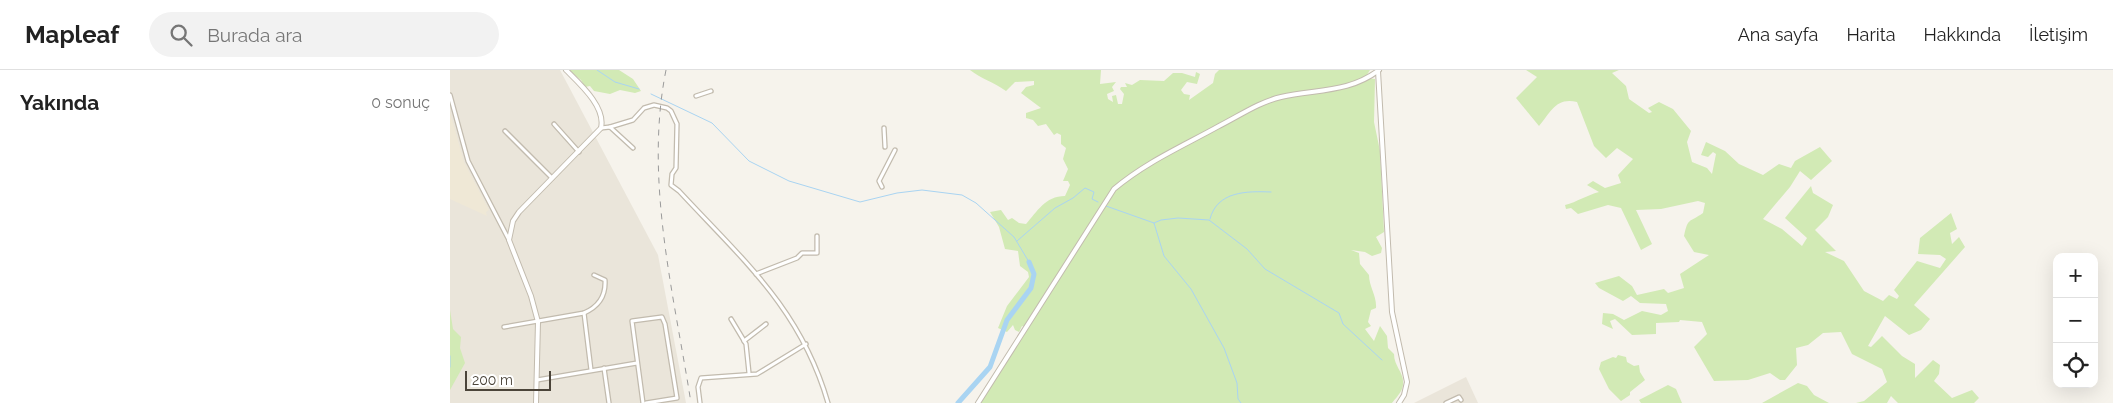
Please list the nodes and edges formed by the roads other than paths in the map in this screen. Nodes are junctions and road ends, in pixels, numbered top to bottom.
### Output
1 (566, 70) edge
2 (1379, 70) edge
3 (711, 91) dead end
4 (450, 95) edge
5 (696, 96) dead end
6 (554, 124) dead end
7 (601, 128) junction
8 (610, 128) junction
9 (884, 128) dead end
10 (505, 131) dead end
11 (884, 147) dead end
12 (632, 148) dead end
13 (895, 150) dead end
14 (579, 152) junction
15 (553, 178) junction
16 (882, 187) dead end
17 (817, 236) dead end
18 (509, 240) junction
19 (756, 274) junction
20 (594, 275) dead end
21 (584, 312) junction
22 (731, 319) dead end
23 (538, 322) junction
24 (766, 324) dead end
25 (504, 328) dead end
26 (744, 341) junction
27 (806, 344) junction
28 (637, 362) junction
29 (604, 368) junction
30 (592, 370) junction
31 (749, 373) junction
32 (537, 380) junction
33 (1461, 400) dead end
34 (536, 403) edge
35 (609, 403) edge
36 (644, 403) edge
37 (700, 403) edge
38 (828, 403) edge
39 (978, 403) edge
40 (1399, 403) edge
41 (1446, 403) edge

1 - 7 street
2 - 39 street
2 - 40 street
3 - 5 street
4 - 18 street
6 - 14 street
7 - 8 street
7 - 14 street
8 - 12 street
8 - 19 street
9 - 11 street
10 - 15 street
13 - 16 street
14 - 15 street
15 - 18 street
17 - 19 street
18 - 23 street
19 - 27 street
20 - 21 street
21 - 23 street
21 - 30 street
22 - 26 street
23 - 25 street
23 - 32 street
24 - 26 street
26 - 31 street
27 - 31 street
27 - 38 street
28 - 29 street
28 - 36 street
28 - 36 street
29 - 30 street
29 - 35 street
30 - 32 street
31 - 37 street
32 - 34 street
33 - 41 street

